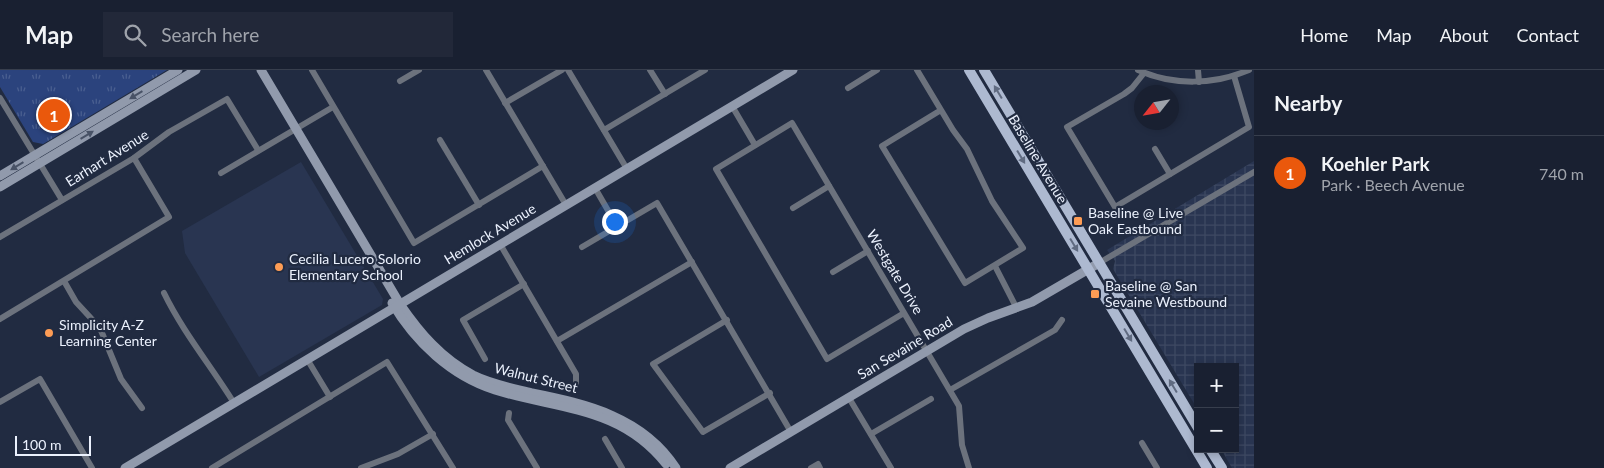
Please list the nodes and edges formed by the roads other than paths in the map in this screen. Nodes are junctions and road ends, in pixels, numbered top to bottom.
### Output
1 (178, 70) edge
2 (196, 70) edge
3 (255, 70) edge
4 (261, 70) edge
5 (312, 70) edge
6 (419, 70) edge
7 (486, 70) edge
8 (562, 70) edge
9 (568, 70) edge
10 (650, 70) edge
11 (705, 70) edge
12 (793, 70) edge
13 (877, 70) edge
14 (917, 70) edge
15 (969, 70) edge
16 (984, 70) edge
17 (1198, 70) edge
18 (1249, 70) edge
19 (1141, 71) edge
20 (1234, 76) junction
21 (400, 81) dead end
22 (1199, 82) junction
23 (848, 88) dead end
24 (665, 94) junction
25 (0, 98) edge
26 (505, 104) junction
27 (333, 106) junction
28 (732, 106) junction
29 (941, 110) junction
30 (293, 129) junction
31 (604, 130) junction
32 (440, 140) dead end
33 (755, 145) junction
34 (1155, 149) dead end
35 (258, 150) junction
36 (134, 158) junction
37 (37, 159) junction
38 (543, 166) junction
39 (627, 169) junction
40 (1254, 172) edge
41 (221, 173) dead end
42 (1170, 174) junction
43 (0, 176) edge
44 (829, 186) junction
45 (0, 187) edge
46 (595, 188) junction
47 (62, 200) junction
48 (479, 205) junction
49 (566, 205) junction
50 (793, 208) dead end
51 (617, 226) junction
52 (0, 237) edge
53 (500, 244) junction
54 (582, 247) dead end
55 (868, 251) junction
56 (692, 262) junction
57 (1099, 263) junction
58 (995, 266) junction
59 (1089, 269) junction
60 (833, 272) dead end
61 (64, 281) junction
62 (524, 284) junction
63 (164, 293) dead end
64 (397, 306) junction
65 (1017, 309) junction
66 (904, 313) junction
67 (0, 318) edge
68 (727, 320) junction
69 (1062, 320) dead end
70 (557, 342) junction
71 (927, 351) junction
72 (307, 359) junction
73 (485, 359) dead end
74 (576, 383) dead end
75 (950, 390) junction
76 (770, 393) junction
77 (330, 397) junction
78 (849, 398) junction
79 (930, 399) dead end
80 (0, 402) edge
81 (234, 403) junction
82 (142, 408) dead end
83 (509, 413) dead end
84 (1194, 421) edge
85 (791, 432) junction
86 (433, 434) junction
87 (871, 434) junction
88 (605, 439) dead end
89 (1142, 443) dead end
90 (1213, 453) edge
91 (819, 466) edge
92 (92, 468) edge
93 (125, 468) edge
94 (212, 468) edge
95 (361, 468) edge
96 (453, 468) edge
97 (537, 468) edge
98 (622, 468) edge
99 (669, 468) edge
100 (676, 468) edge
101 (730, 468) edge
102 (811, 468) edge
103 (891, 468) edge
104 (970, 468) edge
105 (1157, 468) edge
106 (1207, 468) edge
107 (1222, 468) edge

1 -> 37 street
37 -> 2 street
3 - 30 street, Walnut Street
4 - 30 street, Walnut Street
5 - 27 street
6 - 21 street
7 - 26 street
8 - 26 street
9 - 31 street
10 - 24 street
11 - 24 street
12 - 28 street, Hemlock Avenue
13 - 23 street
14 - 29 street
15 -> 59 main road, Baseline Avenue
57 -> 16 main road, Baseline Avenue
17 - 22 street
18 - 20 street
19 - 22 street
19 - 42 street
20 - 22 street
20 - 42 street
24 - 31 street
25 - 37 street
26 - 38 street
27 - 30 street
27 - 48 street
28 - 33 street
28 - 39 street, Hemlock Avenue
29 - 58 street
29 - 58 street
30 - 35 street
30 - 64 street, Walnut Street
31 - 39 street
32 - 48 street
33 - 44 street, Westgate Drive
33 - 66 street
34 - 42 street
35 - 36 street, Earhart Avenue
35 - 41 street
36 - 47 street, Earhart Avenue
36 - 61 street
37 -> 43 street
37 - 45 street
37 - 47 street
38 - 48 street
38 - 49 street
39 - 46 street, Hemlock Avenue
40 - 57 street
44 - 50 street
44 - 55 street, Westgate Drive
46 - 49 street, Hemlock Avenue
46 - 51 street
47 - 52 street, Earhart Avenue
49 - 53 street, Hemlock Avenue
51 - 54 street
51 - 56 street
53 - 62 street
53 - 64 street, Hemlock Avenue
55 - 60 street
55 - 66 street, Westgate Drive
56 - 68 street
56 - 70 street
57 - 59 street, San Sevaine Road
84 -> 57 main road, Baseline Avenue
58 - 65 street
59 - 65 street, San Sevaine Road
59 -> 106 main road, Baseline Avenue
61 - 67 street
61 - 82 street
62 - 70 street
62 - 73 street
63 - 81 street
64 - 72 street, Hemlock Avenue
64 - 99 street
64 - 100 street, Walnut Street
65 - 71 street, San Sevaine Road
66 - 71 street, Westgate Drive
68 - 76 street
68 - 76 street
69 - 75 street
70 - 74 street
71 - 75 street, Westgate Drive
71 - 78 street, San Sevaine Road
72 - 77 street
72 - 81 street, Hemlock Avenue
75 - 104 street, Westgate Drive
76 - 85 street
77 - 86 street
77 - 94 street
78 - 85 street, San Sevaine Road
78 - 87 street
79 - 87 street
80 - 92 street
81 - 93 street, Hemlock Avenue
83 - 97 street
85 - 101 street, San Sevaine Road
86 - 95 street
86 - 96 street
87 - 103 street
88 - 98 street
89 - 105 street
90 - 107 main road
91 - 102 street

